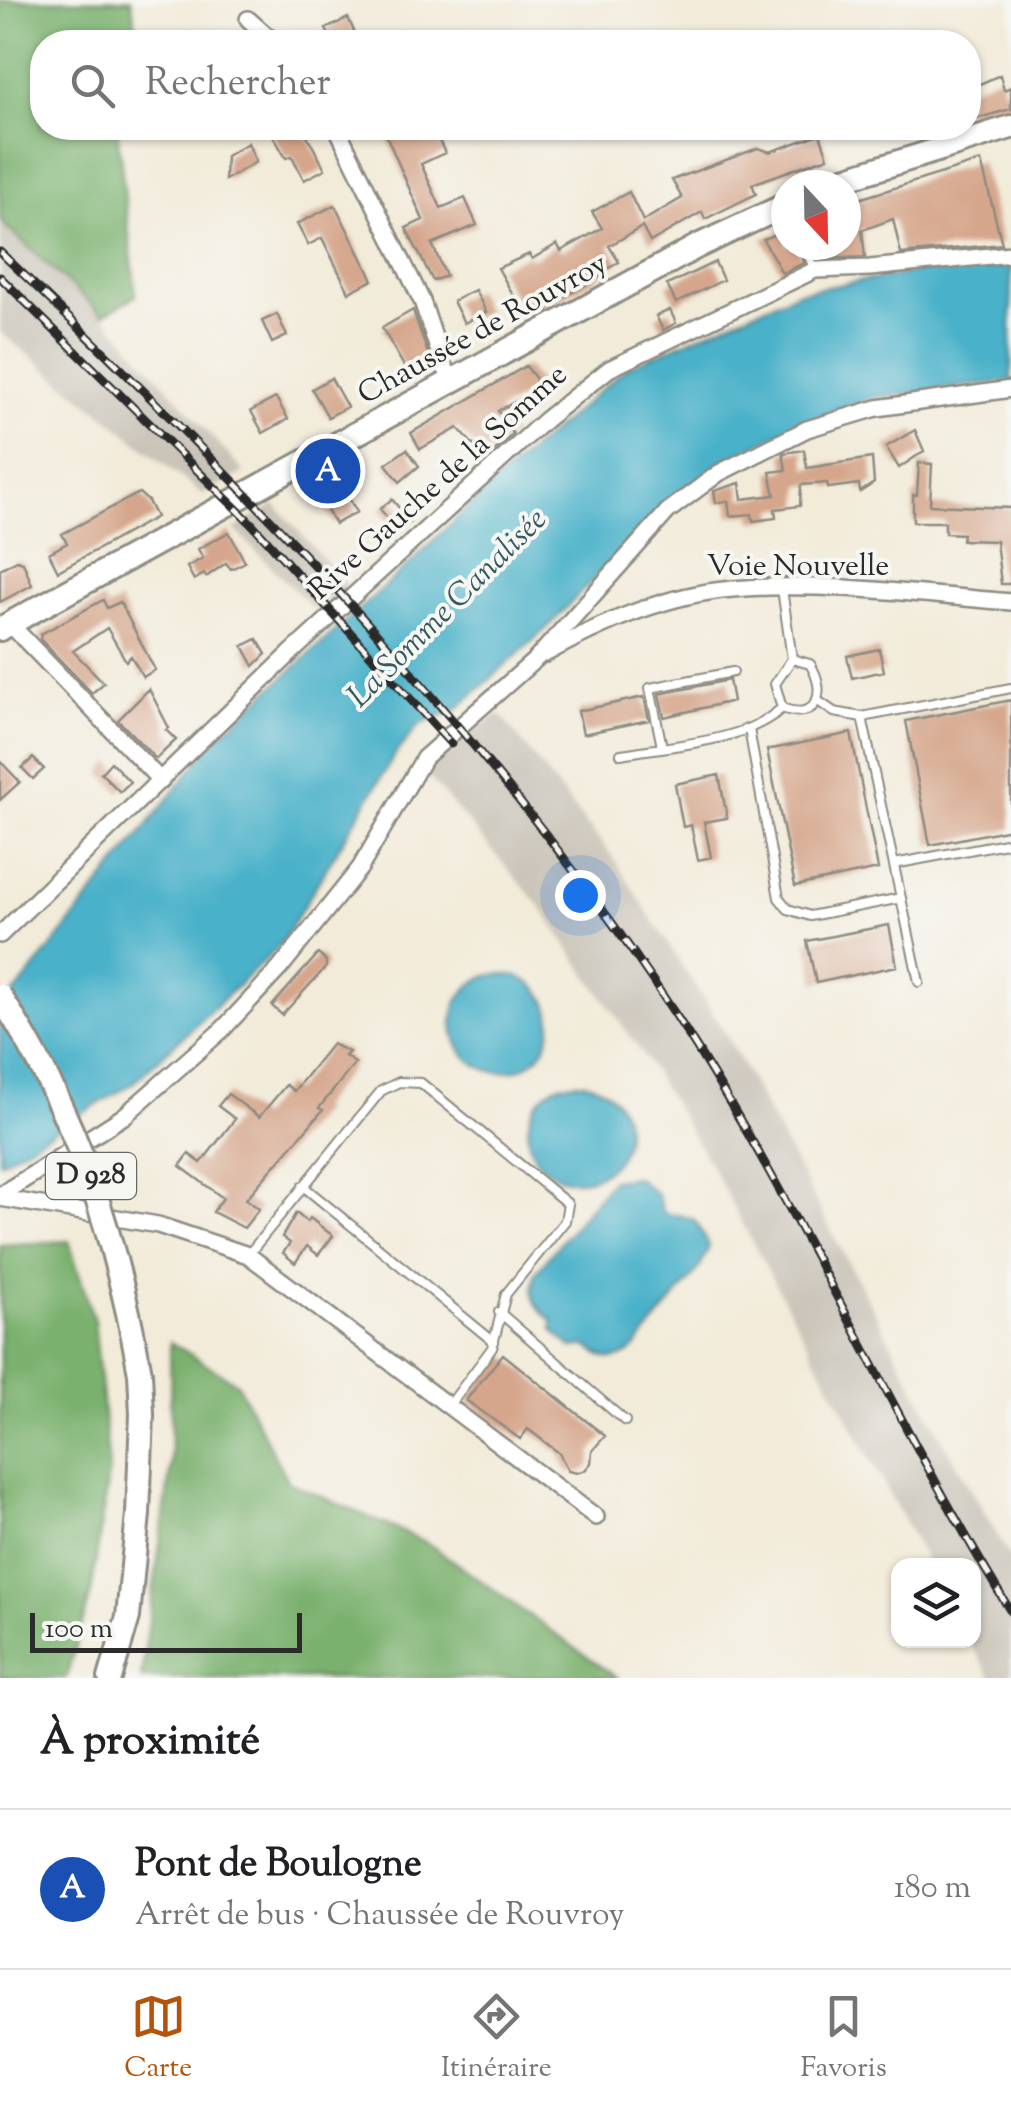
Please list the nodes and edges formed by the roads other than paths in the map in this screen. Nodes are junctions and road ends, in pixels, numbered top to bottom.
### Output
1 (248, 19) dead end
2 (260, 30) edge
3 (1011, 126) edge
4 (981, 136) edge
5 (343, 140) edge
6 (967, 140) edge
7 (861, 174) edge
8 (771, 212) edge
9 (1011, 254) edge
10 (811, 260) edge
11 (815, 270) junction
12 (454, 380) junction
13 (1011, 389) edge
14 (782, 589) junction
15 (1011, 602) edge
16 (3, 622) edge
17 (537, 658) junction
18 (792, 659) junction
19 (733, 672) dead end
20 (1011, 688) edge
21 (818, 700) junction
22 (782, 708) junction
23 (862, 717) junction
24 (749, 729) junction
25 (662, 747) junction
26 (621, 754) dead end
27 (162, 781) junction
28 (1011, 842) edge
29 (894, 864) junction
30 (902, 898) junction
31 (0, 936) edge
32 (919, 982) dead end
33 (0, 996) edge
34 (303, 1186) junction
35 (0, 1196) edge
36 (248, 1255) junction
37 (500, 1312) junction
38 (494, 1342) junction
39 (449, 1406) junction
40 (625, 1421) dead end
41 (596, 1517) dead end
42 (110, 1678) edge

1 - 2 street
3 - 4 main road
5 - 12 street
6 - 7 main road
8 - 12 main road, Chaussée de Rouvroy
9 - 11 street, Rive Gauche de la Somme
10 - 11 lane
11 - 27 street, Rive Gauche de la Somme
12 - 16 main road, Chaussée de Rouvroy
13 - 17 street
14 - 15 street, Voie Nouvelle
14 - 17 street, Voie Nouvelle
14 - 18 lane
16 - 27 street
17 - 35 street
18 - 21 lane
18 - 22 lane
19 - 25 lane
20 - 23 lane
21 - 22 lane
21 - 23 lane
22 - 24 lane
23 - 29 lane
24 - 25 lane
24 - 30 lane
25 - 26 lane
27 - 31 street, Rive Gauche de la Somme
28 - 29 lane
29 - 30 lane
30 - 32 lane
33 - 42 main road, D 928, bridge
34 - 36 lane
34 - 37 lane
34 - 38 lane
35 - 36 street
36 - 39 street
37 - 38 lane
37 - 40 lane
38 - 39 lane
39 - 41 street

